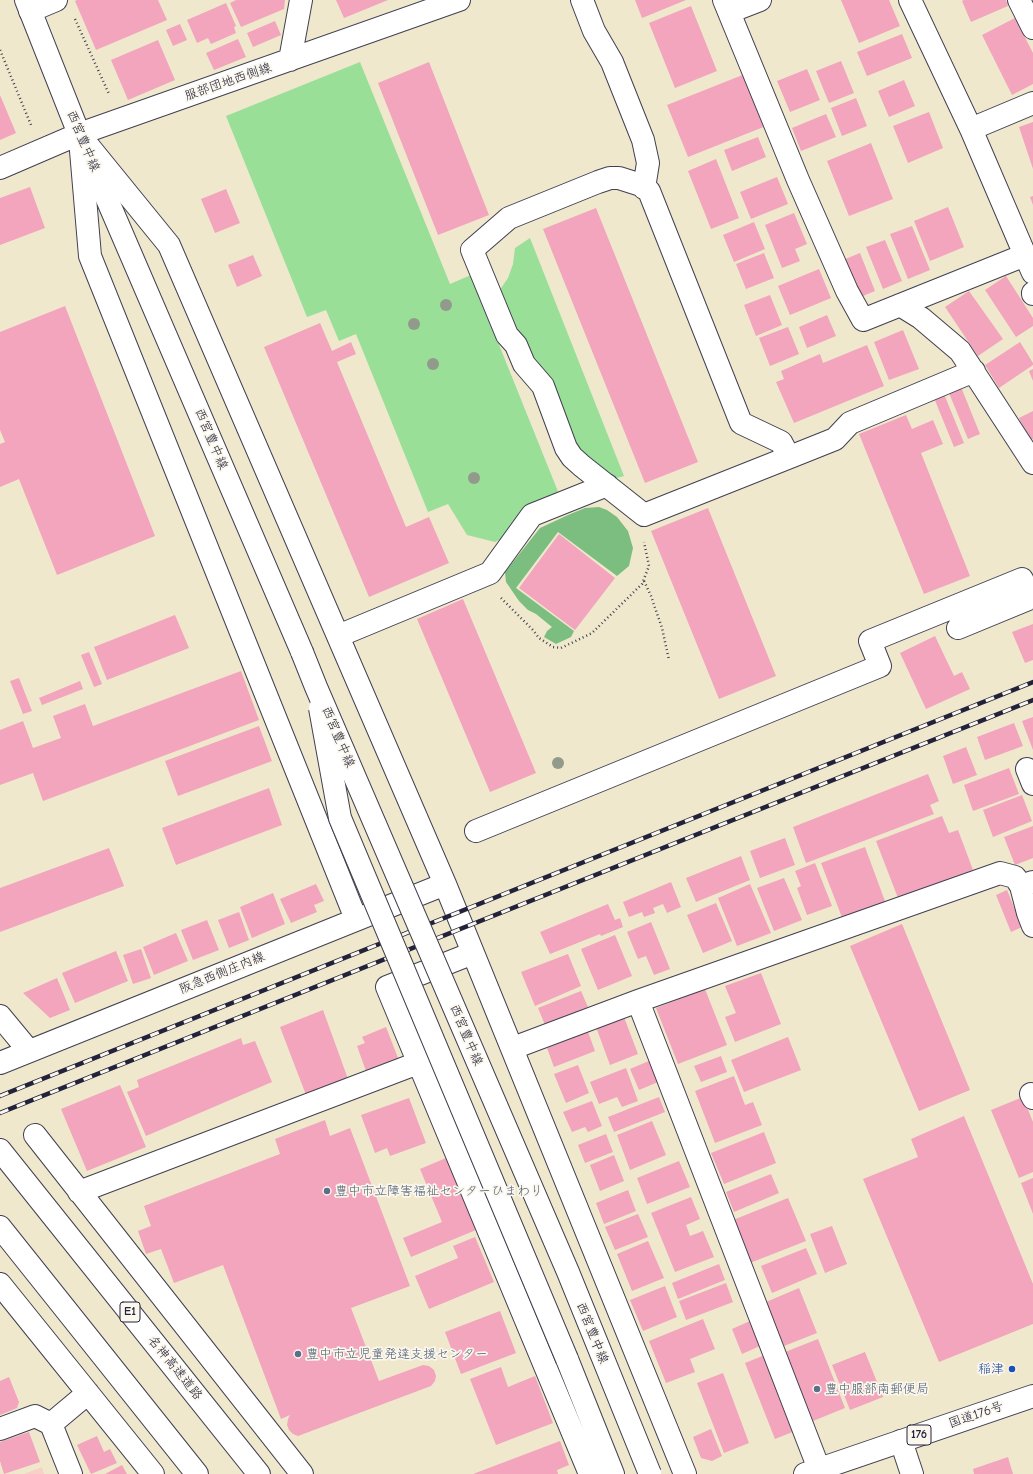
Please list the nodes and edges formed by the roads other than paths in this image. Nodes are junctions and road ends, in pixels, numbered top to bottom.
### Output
1 (56, 0) edge
2 (301, 0) edge
3 (458, 0) edge
4 (582, 0) edge
5 (760, 0) edge
6 (910, 0) edge
7 (1019, 0) edge
8 (28, 5) edge
9 (727, 6) edge
10 (1033, 28) edge
11 (290, 60) junction
12 (1033, 103) edge
13 (971, 129) junction
14 (79, 134) junction
15 (0, 168) edge
16 (644, 188) junction
17 (1029, 264) edge
18 (900, 305) junction
19 (974, 371) junction
20 (789, 457) junction
21 (1033, 463) edge
22 (607, 485) junction
23 (1031, 597) edge
24 (958, 628) dead end
25 (338, 636) junction
26 (316, 687) junction
27 (476, 831) dead end
28 (445, 884) junction
29 (1027, 884) edge
30 (356, 919) junction
31 (1033, 926) edge
32 (473, 953) junction
33 (638, 1001) junction
34 (0, 1016) edge
35 (513, 1048) junction
36 (29, 1051) junction
37 (0, 1063) edge
38 (418, 1063) junction
39 (35, 1135) dead end
40 (0, 1150) edge
41 (79, 1192) junction
42 (0, 1227) edge
43 (0, 1284) edge
44 (88, 1393) junction
45 (1033, 1396) edge
46 (51, 1424) junction
47 (0, 1429) edge
48 (901, 1441) junction
49 (812, 1472) edge
50 (70, 1474) edge
51 (153, 1474) edge
52 (197, 1474) edge
53 (259, 1474) edge
54 (302, 1474) edge
55 (590, 1474) edge
56 (613, 1474) edge
57 (650, 1474) edge
58 (685, 1474) edge
59 (912, 1474) edge

1 - 8 main road
2 - 11 main road
3 - 11 main road, 服部団地西側線
4 - 16 main road
5 - 9 main road
6 - 13 main road
7 - 10 main road
8 - 14 main road, 西宮豊中線
9 - 18 main road
11 - 14 main road, 服部団地西側線
12 - 13 main road
13 - 17 main road
14 - 15 main road, 服部団地西側線
14 - 25 main road
14 - 26 main road, 西宮豊中線, bridge
14 - 30 main road
16 - 20 main road
16 - 22 main road
17 - 18 main road
18 - 19 main road
19 - 20 main road
19 - 21 main road
20 - 22 main road
22 - 25 main road
23 - 24 main road
23 - 27 main road
25 - 28 main road
26 - 56 main road, bridge
26 - 57 main road, 西宮豊中線, bridge
28 - 30 main road, 阪急西側庄内線
28 - 32 main road
29 - 31 main road
29 - 33 main road
30 - 36 main road, 阪急西側庄内線
32 - 35 main road
32 - 38 main road
33 - 35 main road
33 - 49 main road
34 - 36 main road
35 - 58 main road
36 - 37 main road, 阪急西側庄内線
38 - 41 main road
38 - 55 main road
39 - 41 main road
40 - 53 main road, 名神高速道路 / E1
41 - 54 main road
42 - 52 main road
43 - 44 main road
44 - 46 main road
44 - 51 main road
45 - 48 main road, 国道176号 / 176
46 - 47 main road
46 - 50 main road
48 - 49 main road, 国道176号 / 176
48 - 59 main road

